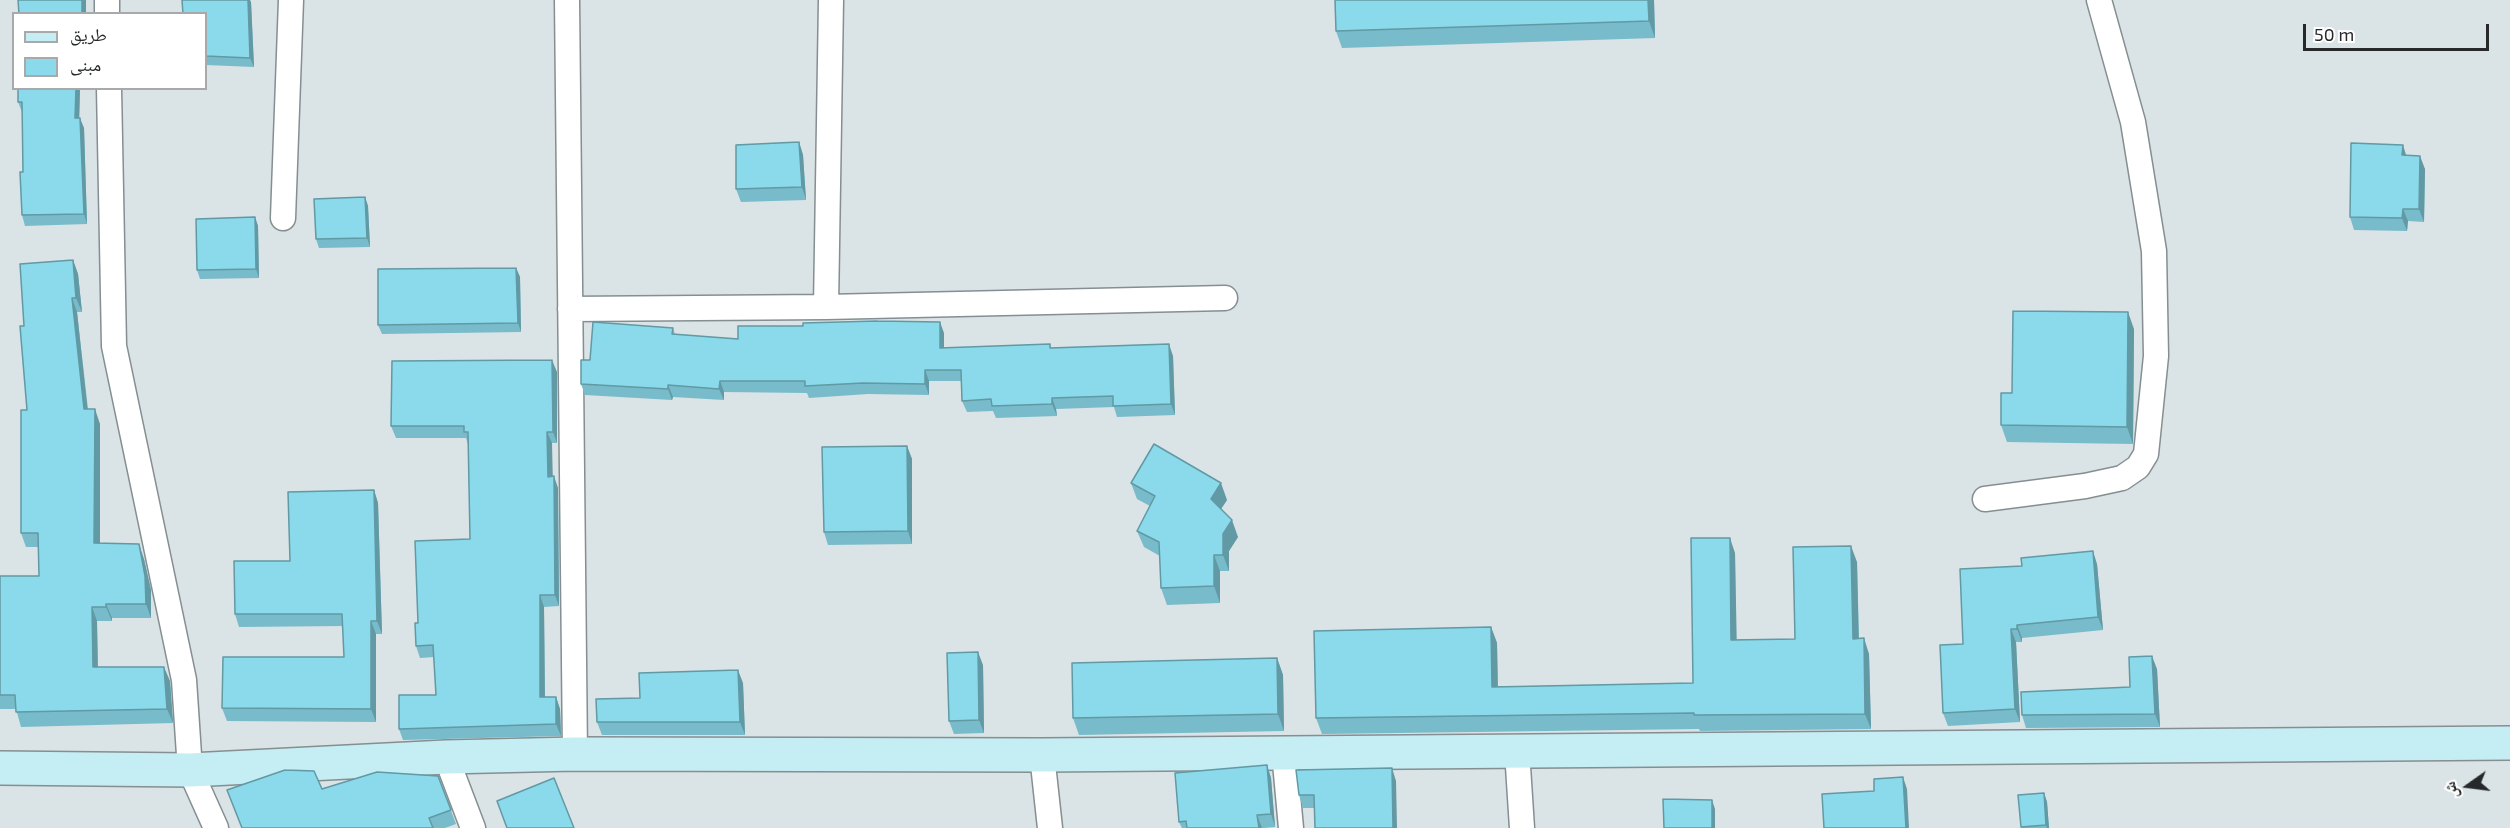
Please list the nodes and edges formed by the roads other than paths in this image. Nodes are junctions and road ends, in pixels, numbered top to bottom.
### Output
1 (291, 0) edge
2 (567, 0) edge
3 (831, 0) edge
4 (2099, 0) edge
5 (108, 90) edge
6 (284, 218) dead end
7 (1225, 298) dead end
8 (826, 307) junction
9 (570, 309) junction
10 (1985, 499) dead end
11 (2510, 743) edge
12 (1517, 751) junction
13 (1284, 752) junction
14 (575, 754) junction
15 (1042, 755) junction
16 (446, 757) junction
17 (0, 768) edge
18 (190, 770) junction
19 (216, 828) edge
20 (473, 828) edge
21 (1050, 828) edge
22 (1291, 828) edge
23 (1522, 828) edge

1 - 6 street
2 - 9 street
3 - 8 street
4 - 10 street
5 - 18 street
7 - 8 street
8 - 9 street
9 - 14 street
11 - 12 main road
12 - 13 main road
12 - 23 street
13 - 15 main road
13 - 22 street
14 - 15 main road
14 - 16 main road
15 - 21 street
16 - 18 main road
16 - 20 street
17 - 18 main road
18 - 19 street

